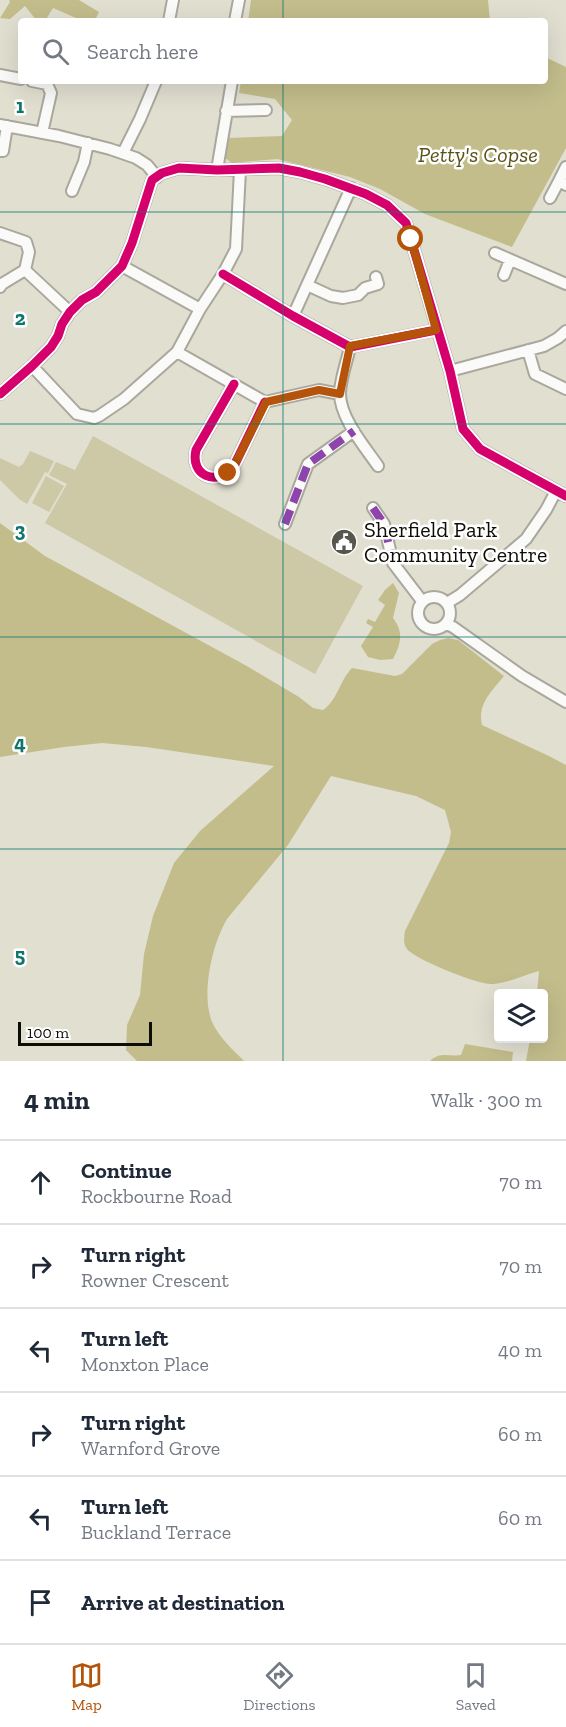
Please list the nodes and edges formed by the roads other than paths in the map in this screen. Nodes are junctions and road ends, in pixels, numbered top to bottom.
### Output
1 (173, 0) edge
2 (239, 0) edge
3 (170, 18) edge
4 (236, 18) edge
5 (0, 75) edge
6 (18, 78) edge
7 (47, 84) edge
8 (151, 84) edge
9 (231, 84) edge
10 (266, 110) dead end
11 (226, 111) junction
12 (3, 126) edge
13 (42, 133) junction
14 (88, 143) junction
15 (0, 151) edge
16 (123, 153) junction
17 (566, 167) edge
18 (217, 170) junction
19 (240, 170) junction
20 (157, 177) junction
21 (563, 183) edge
22 (351, 188) junction
23 (72, 191) dead end
24 (550, 198) dead end
25 (0, 233) edge
26 (495, 253) dead end
27 (510, 260) junction
28 (122, 266) junction
29 (25, 270) junction
30 (223, 274) junction
31 (504, 275) dead end
32 (376, 277) dead end
33 (566, 284) edge
34 (307, 285) junction
35 (0, 287) edge
36 (200, 309) junction
37 (70, 312) junction
38 (293, 316) junction
39 (436, 330) junction
40 (566, 331) edge
41 (350, 346) junction
42 (528, 350) junction
43 (177, 352) junction
44 (32, 366) junction
45 (450, 371) junction
46 (234, 384) junction
47 (2, 388) edge
48 (566, 389) edge
49 (340, 394) junction
50 (266, 402) junction
51 (354, 431) junction
52 (378, 466) dead end
53 (561, 493) edge
54 (373, 508) dead end
55 (285, 524) dead end
56 (422, 602) junction
57 (447, 603) junction
58 (446, 624) junction
59 (565, 698) edge

1 - 3 street
2 - 4 street
5 - 6 street
7 - 13 street
8 - 16 street
9 - 11 street
10 - 11 street
11 - 18 street
12 - 13 street
12 - 15 street
13 - 14 street
14 - 16 street
14 - 23 street
16 - 20 street
17 - 21 street
18 - 19 street
18 - 20 street
19 - 22 street
19 - 30 street
20 - 28 street
21 - 24 street
22 - 34 street
22 - 39 street
25 - 29 street
26 - 27 street
27 - 31 street
27 - 33 street
28 - 36 street
28 - 37 street
29 - 35 street
29 - 37 street
30 - 36 street
30 - 38 street
32 - 34 street
34 - 38 street
36 - 43 street
37 - 44 street
38 - 41 street
39 - 41 street
39 - 45 street
40 - 42 street
41 - 49 street
42 - 45 street
42 - 48 street
43 - 44 street
43 - 46 street
44 - 47 street
45 - 53 street
46 - 50 street
46 - 50 street
49 - 50 street
49 - 51 street
51 - 52 street
51 - 55 street
53 - 57 street
54 - 56 street
56 - 57 street
56 - 58 street
57 - 58 street
58 - 59 street

